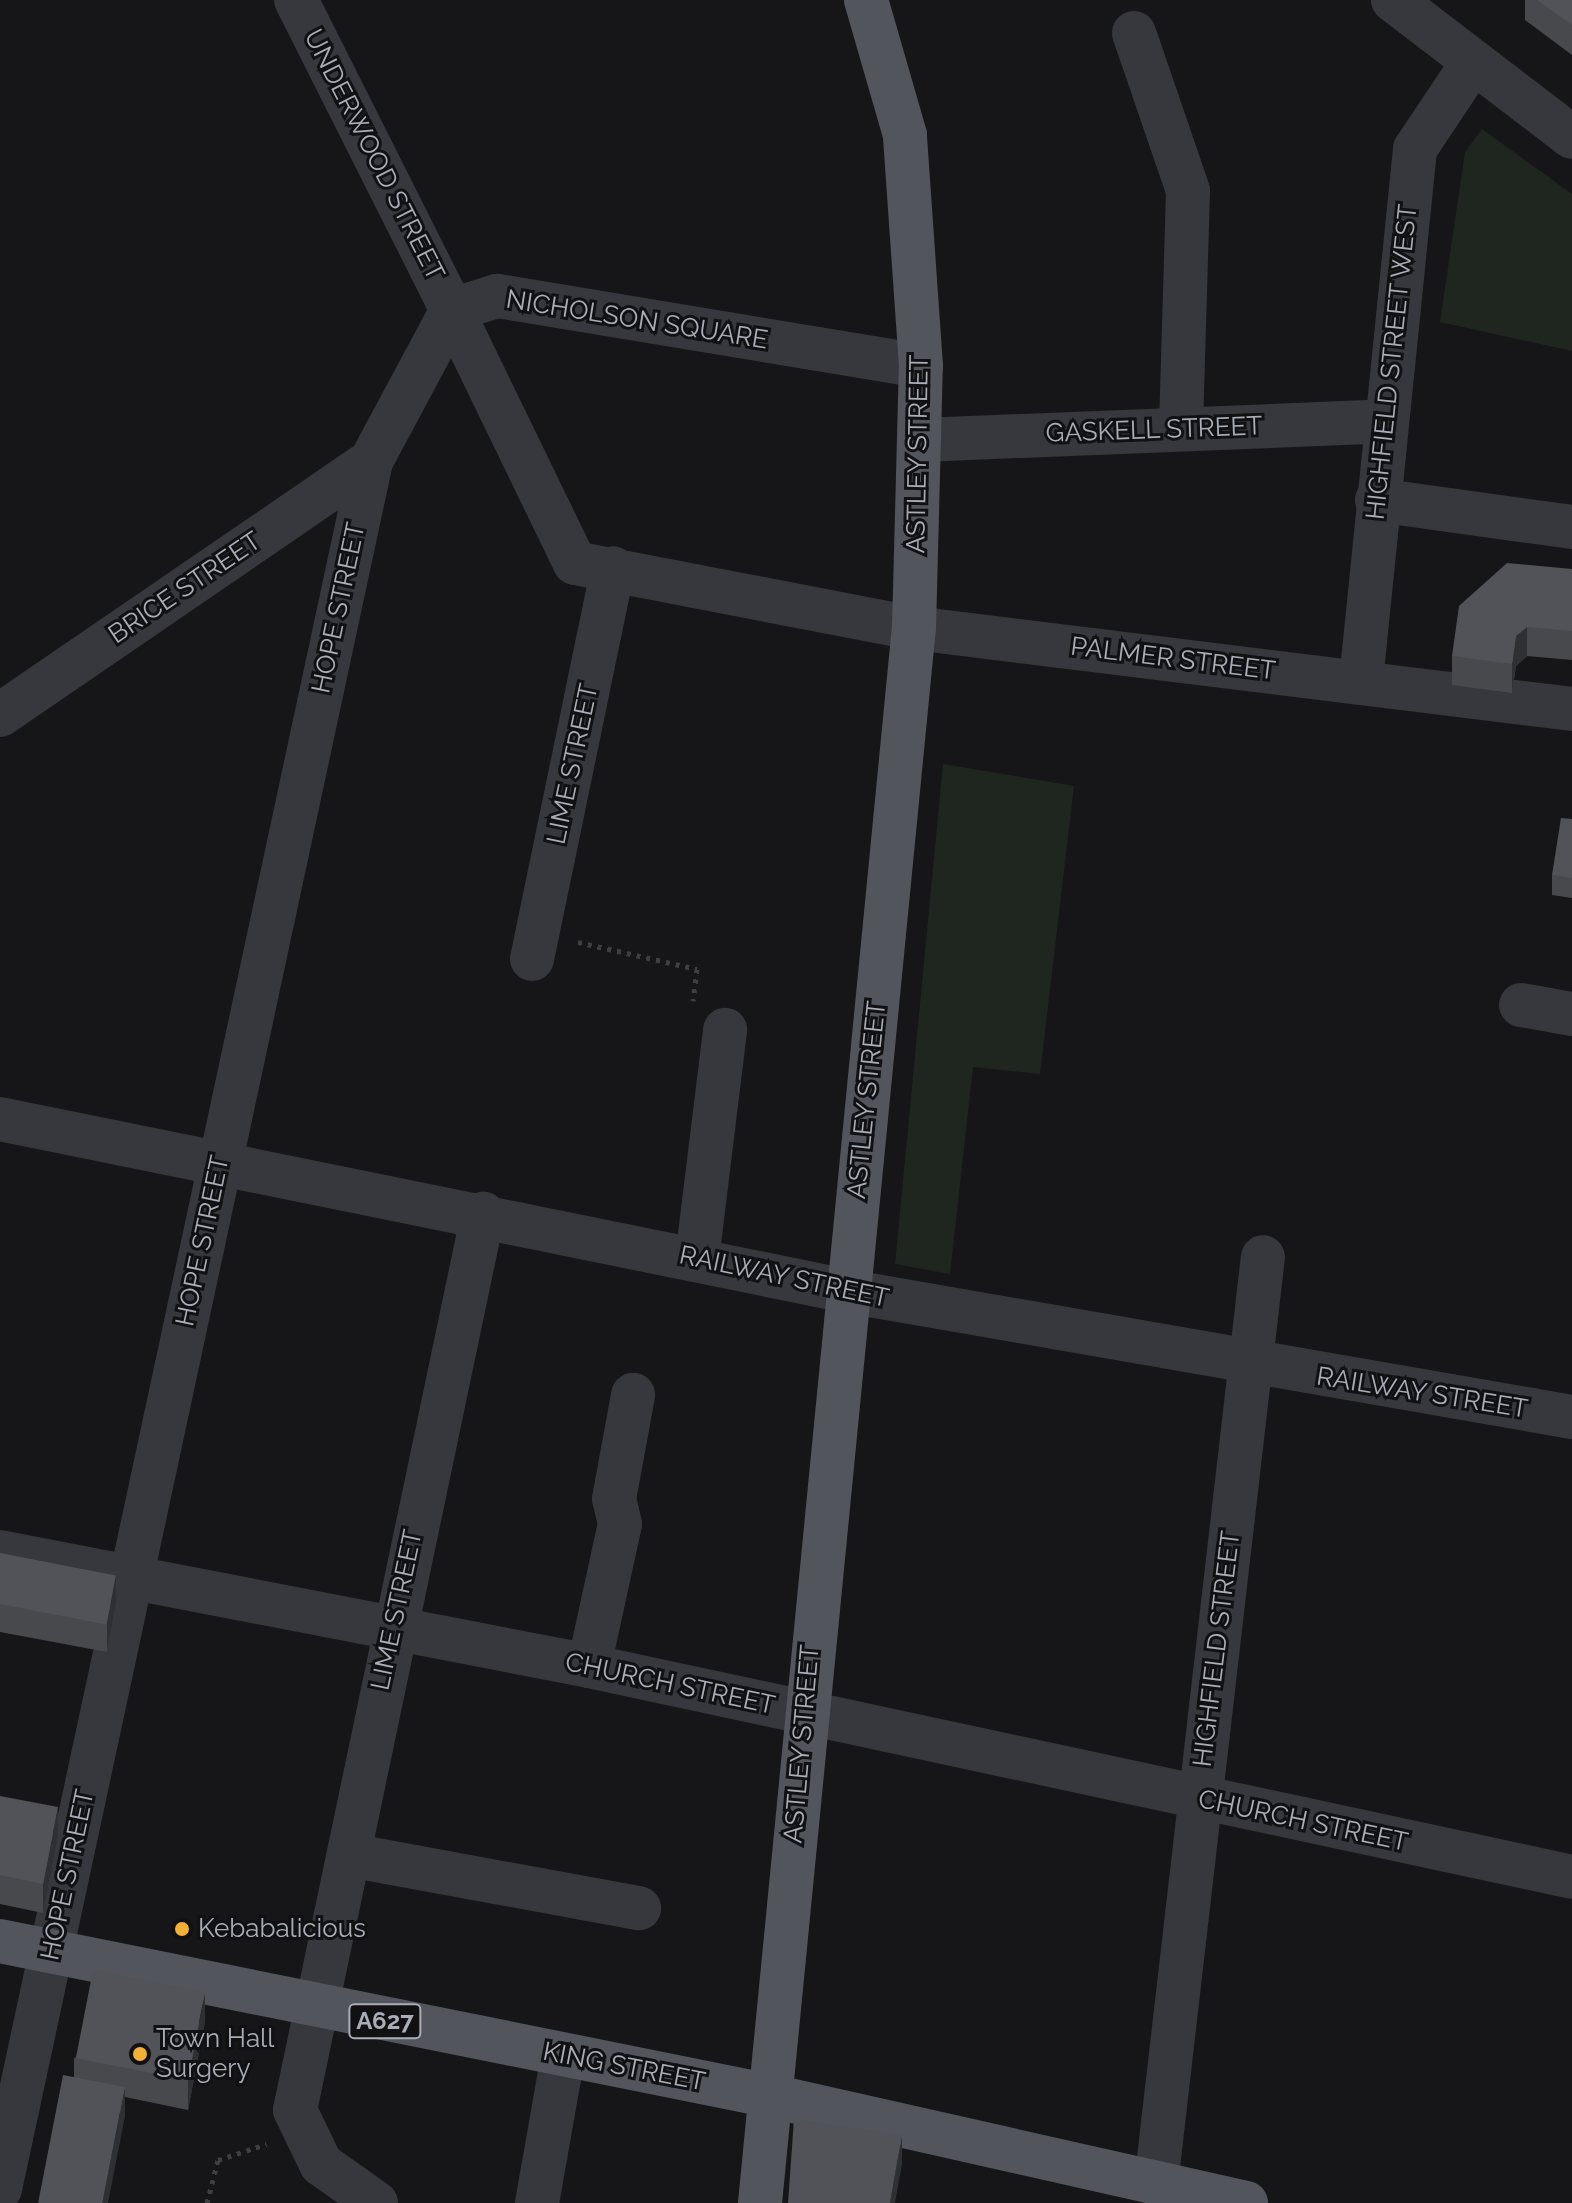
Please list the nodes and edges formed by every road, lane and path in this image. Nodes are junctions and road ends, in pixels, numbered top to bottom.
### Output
1 (296, 0) edge
2 (866, 0) edge
3 (1393, 0) edge
4 (1134, 33) dead end
5 (1473, 62) junction
6 (1572, 137) edge
7 (452, 310) junction
8 (921, 366) junction
9 (1386, 421) junction
10 (1181, 429) junction
11 (921, 440) junction
12 (371, 461) junction
13 (1377, 500) junction
14 (1572, 527) edge
15 (613, 568) junction
16 (914, 628) junction
17 (1361, 681) junction
18 (1572, 709) edge
19 (0, 715) edge
20 (535, 946) joint
21 (1521, 1005) dead end
22 (1572, 1014) edge
23 (708, 1023) joint
24 (0, 1119) edge
25 (219, 1166) junction
26 (483, 1214) junction
27 (1263, 1257) dead end
28 (697, 1259) junction
29 (847, 1291) junction
30 (1251, 1365) junction
31 (633, 1395) dead end
32 (1572, 1417) edge
33 (0, 1552) edge
34 (131, 1579) junction
35 (393, 1627) junction
36 (589, 1666) junction
37 (804, 1712) junction
38 (1199, 1800) junction
39 (349, 1855) junction
40 (1572, 1877) edge
41 (639, 1908) dead end
42 (0, 1941) edge
43 (51, 1952) junction
44 (319, 2007) junction
45 (16, 2040) edge
46 (563, 2055) junction
47 (771, 2096) junction
48 (305, 2131) junction
49 (6, 2134) edge
50 (1156, 2184) junction
51 (0, 2189) edge
52 (207, 2203) edge
53 (376, 2203) edge
54 (537, 2203) edge
55 (760, 2203) edge
56 (1246, 2203) edge

1 - 7 street, UNDERWOOD STREET
2 - 8 main road, ASTLEY STREET
3 - 5 street
4 - 10 street
5 - 6 street
5 - 9 street, HIGHFIELD STREET WEST
7 - 8 street, NICHOLSON SQUARE
7 - 12 street, HOPE STREET
7 - 15 street
8 - 11 main road, ASTLEY STREET
9 - 10 street, GASKELL STREET
9 - 13 street, HIGHFIELD STREET WEST
10 - 11 street, GASKELL STREET
11 - 16 main road, ASTLEY STREET
12 - 19 street, BRICE STREET
12 - 25 street, HOPE STREET
13 - 14 street
13 - 17 street, HIGHFIELD STREET WEST
15 - 16 street
15 - 20 street, LIME STREET
16 - 17 street, PALMER STREET
16 - 29 main road, ASTLEY STREET
17 - 18 street, PALMER STREET
20 - 23 path
21 - 22 street
23 - 28 street
24 - 25 street, RAILWAY STREET
25 - 26 street, RAILWAY STREET
25 - 34 street, HOPE STREET
26 - 28 street, RAILWAY STREET
26 - 35 street, LIME STREET
27 - 30 street, HIGHFIELD STREET
28 - 29 street, RAILWAY STREET
29 - 30 street, RAILWAY STREET
29 - 37 main road, ASTLEY STREET
30 - 32 street, RAILWAY STREET
30 - 38 street, HIGHFIELD STREET
31 - 36 street
33 - 34 street, CHURCH STREET
34 - 35 street, CHURCH STREET
34 - 43 street, HOPE STREET
35 - 36 street, CHURCH STREET
35 - 39 street, LIME STREET
36 - 37 street, CHURCH STREET
37 - 38 street, CHURCH STREET
37 - 47 main road, ASTLEY STREET
38 - 40 street, CHURCH STREET
38 - 50 street, HIGHFIELD STREET
39 - 41 street
39 - 44 street, LIME STREET
42 - 43 main road, KING STREET / A627
43 - 44 main road, KING STREET / A627
43 - 45 street, HOPE STREET
44 - 46 main road, KING STREET / A627
44 - 48 street, LIME STREET
45 - 49 street, HOPE STREET
46 - 47 main road, KING STREET / A627
46 - 54 street
47 - 50 main road, KING STREET / A627
47 - 55 main road, ASTLEY STREET
48 - 52 path
48 - 53 street, LIME STREET
49 - 51 street, HOPE STREET
50 - 56 main road, KING STREET / A627

